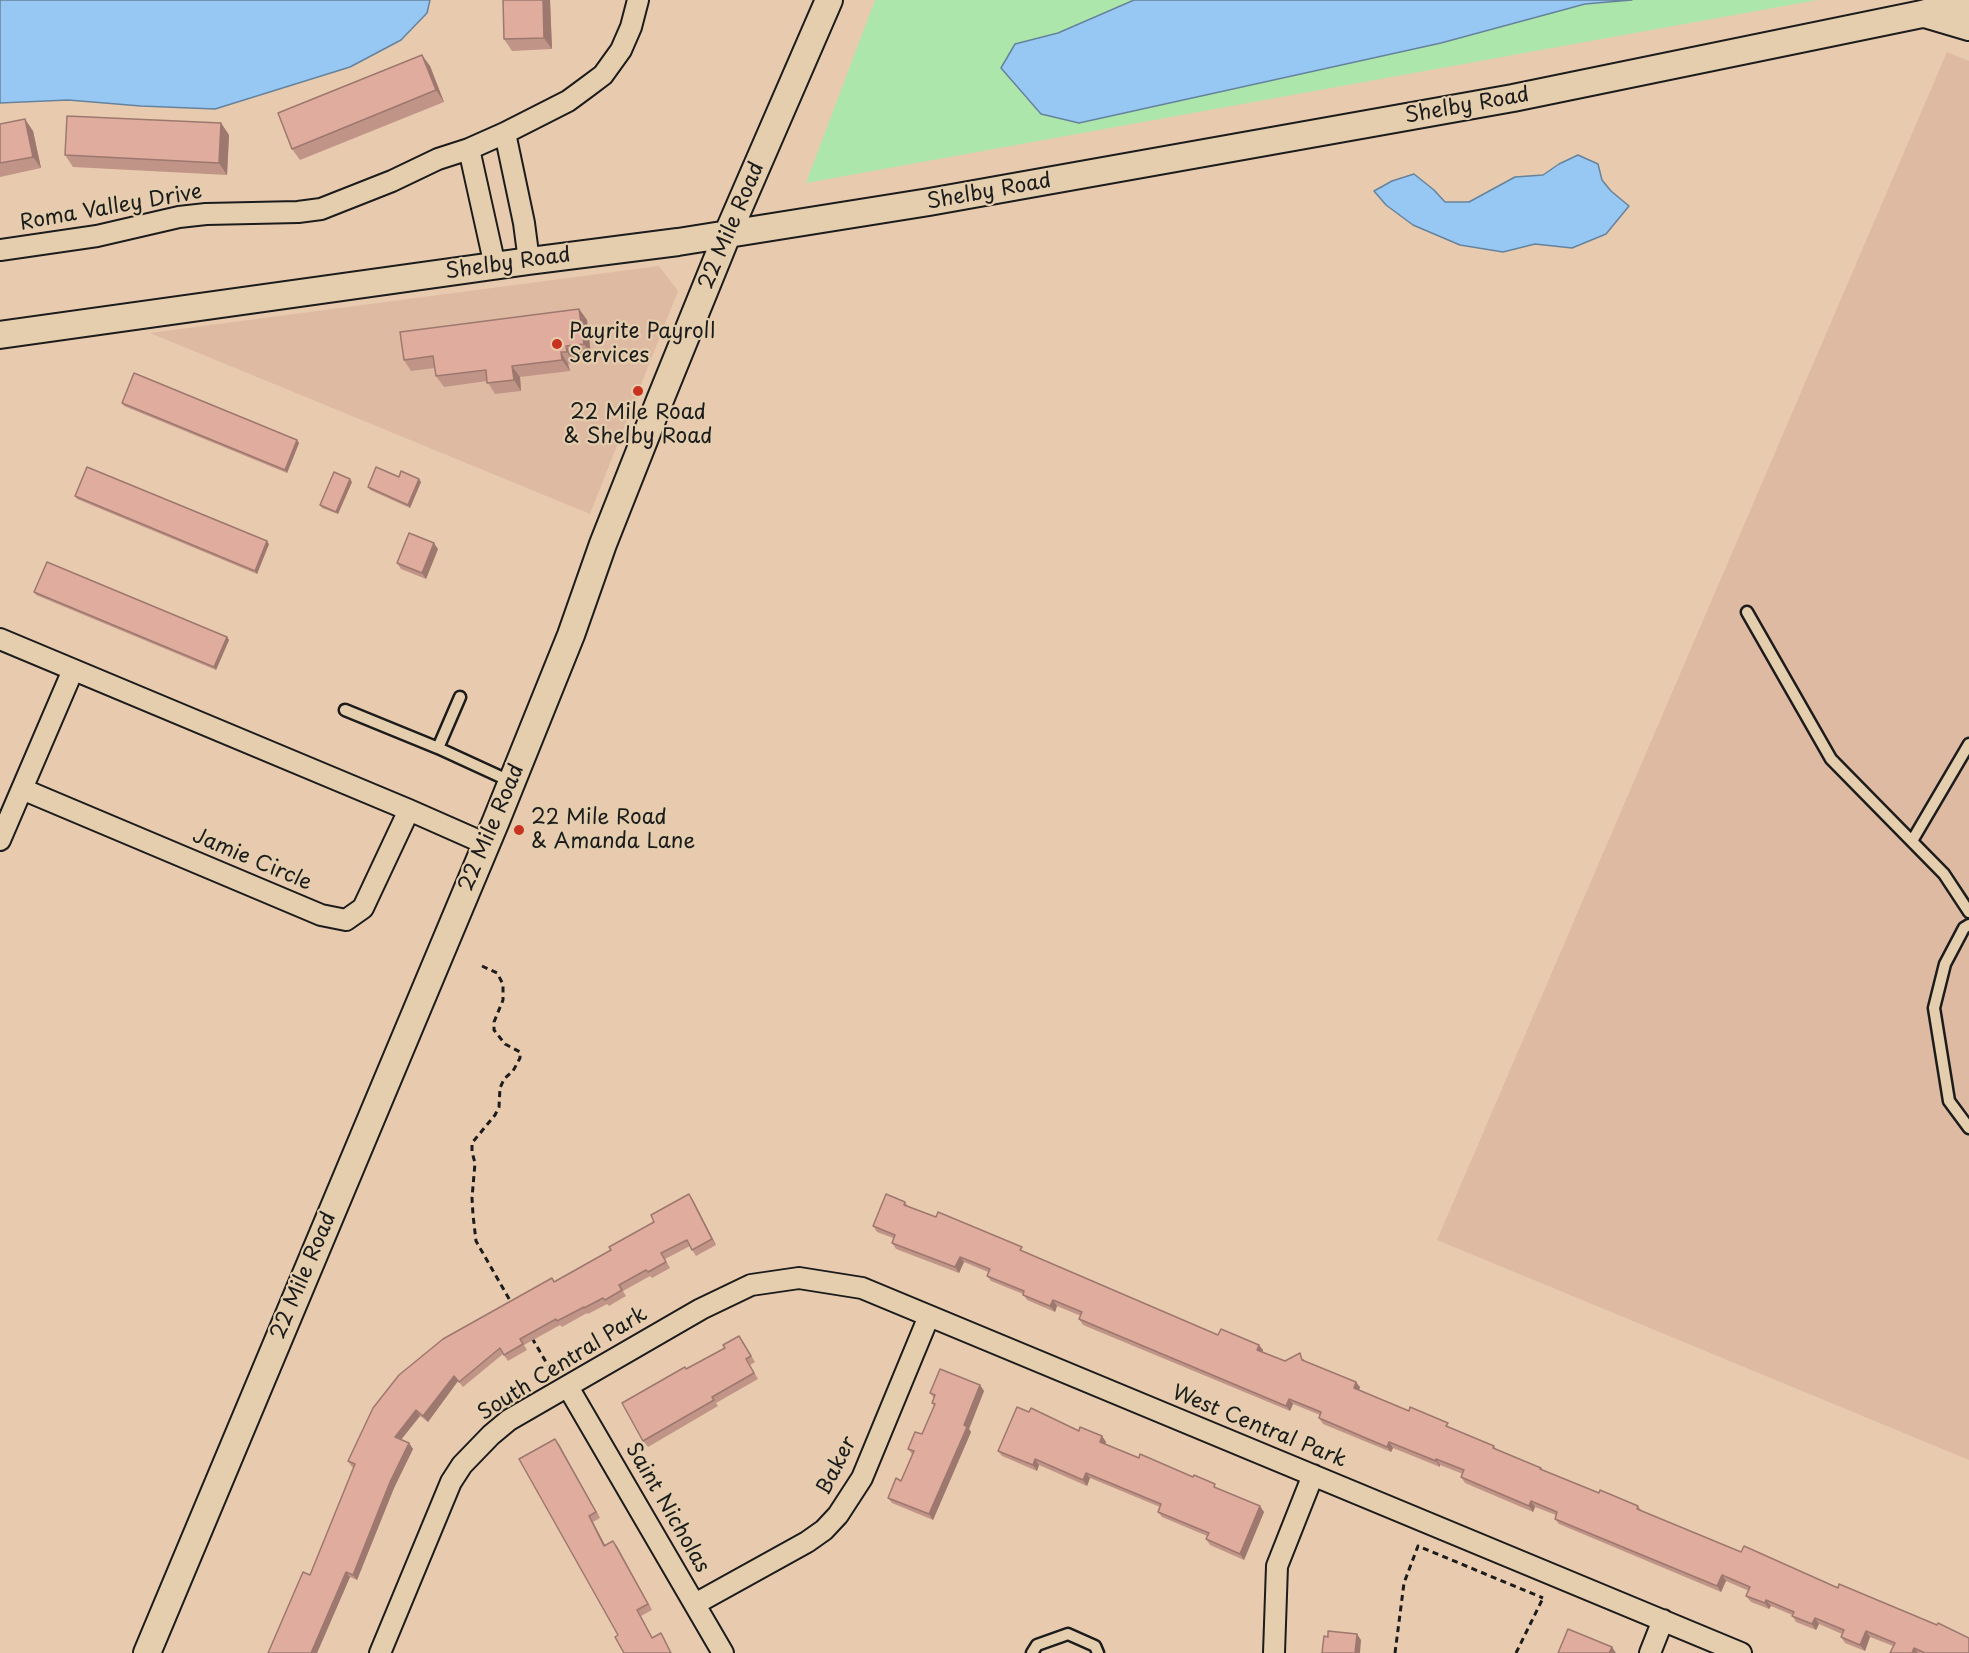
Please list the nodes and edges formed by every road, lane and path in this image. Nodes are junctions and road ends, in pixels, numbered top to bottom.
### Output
1 (638, 0) edge
2 (829, 0) edge
3 (1969, 1) edge
4 (1922, 14) junction
5 (1969, 27) edge
6 (505, 134) junction
7 (470, 149) junction
8 (728, 235) junction
9 (0, 250) edge
10 (529, 261) junction
11 (495, 266) junction
12 (0, 335) edge
13 (1747, 612) dead end
14 (0, 639) edge
15 (73, 670) junction
16 (460, 697) dead end
17 (345, 710) dead end
18 (1969, 744) edge
19 (438, 748) junction
20 (512, 782) junction
21 (22, 789) junction
22 (409, 810) junction
23 (0, 840) edge
24 (1912, 841) junction
25 (486, 844) junction
26 (1969, 912) edge
27 (1969, 925) edge
28 (482, 966) dead end
29 (1969, 1128) edge
30 (751, 1286) joint
31 (518, 1313) edge
32 (929, 1316) junction
33 (530, 1334) edge
34 (547, 1365) dead end
35 (568, 1387) junction
36 (1312, 1475) junction
37 (1553, 1575) junction
38 (1543, 1598) junction
39 (695, 1604) junction
40 (1663, 1620) junction
41 (147, 1653) edge
42 (380, 1653) edge
43 (723, 1653) edge
44 (1032, 1653) edge
45 (1098, 1653) edge
46 (1274, 1653) edge
47 (1395, 1653) edge
48 (1516, 1653) edge
49 (1650, 1653) edge
50 (1741, 1653) edge

1 - 6 street, Roma Valley Drive
2 - 8 street, 22 Mile Road
3 - 4 street, Shelby Road
4 - 5 street
4 - 8 street, Shelby Road
6 - 7 street, Roma Valley Drive
6 - 10 street
7 - 9 street, Roma Valley Drive
7 - 11 street
8 - 10 street, Shelby Road
8 - 20 street, 22 Mile Road
10 - 11 street, Shelby Road
11 - 12 street, Shelby Road
13 - 24 lane
14 - 15 street
15 - 21 street
15 - 22 street
16 - 19 lane
17 - 19 lane
18 - 24 lane
19 - 20 lane
20 - 25 street, 22 Mile Road
21 - 22 street, Jamie Circle
21 - 23 street
22 - 25 street
24 - 26 lane
25 - 41 street, 22 Mile Road
27 - 29 lane
28 - 31 path
30 - 32 street, West Central Park
30 - 35 street, South Central Park
32 - 36 street, West Central Park
32 - 39 street, Baker
33 - 34 path
35 - 39 street, Saint Nicholas
35 - 42 street, South Central Park
36 - 37 street, West Central Park
36 - 46 street
37 - 38 path
37 - 40 street, West Central Park
38 - 47 path
38 - 48 path
39 - 43 street, Saint Nicholas
40 - 49 street
40 - 50 street, West Central Park
44 - 45 lane

